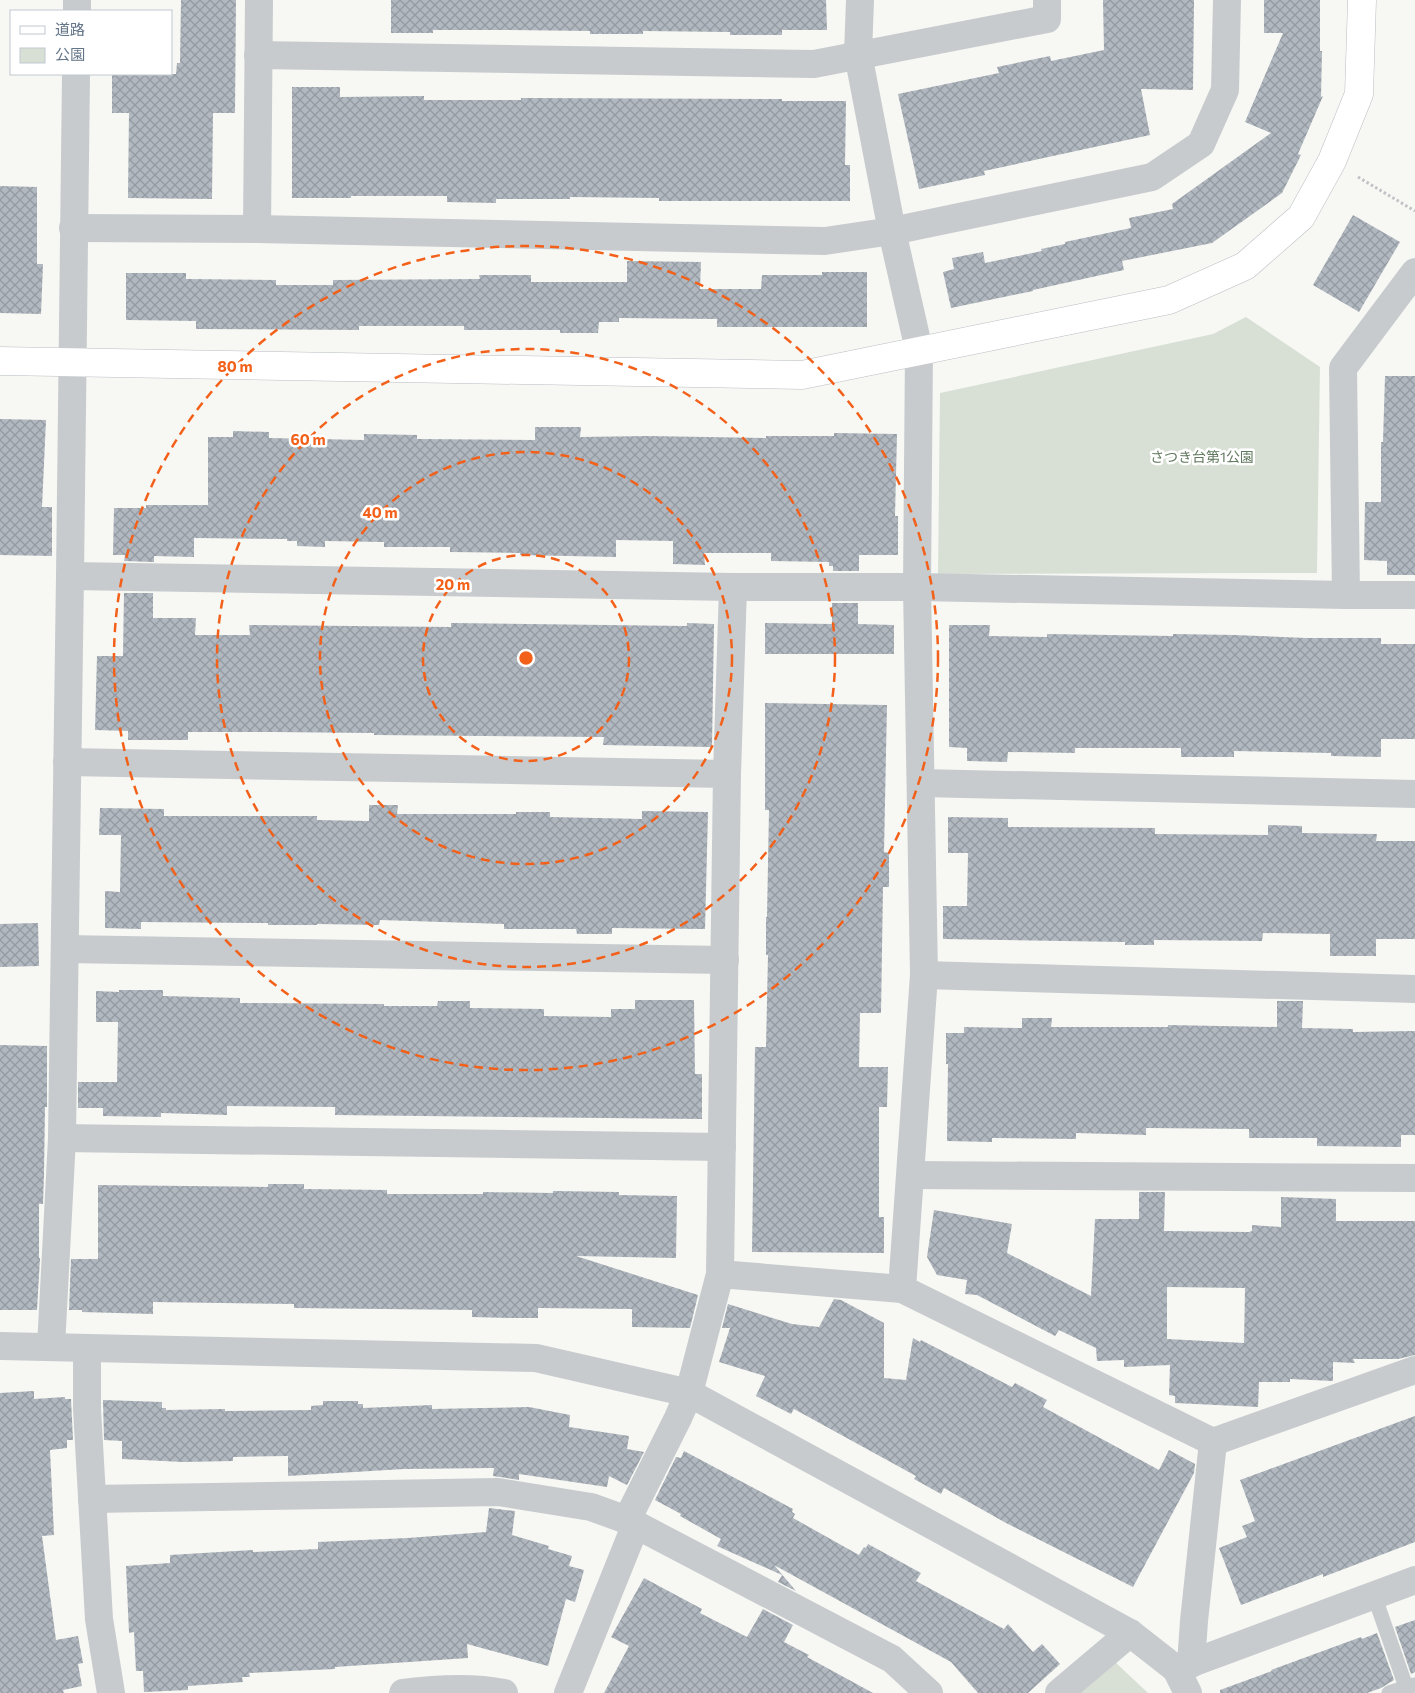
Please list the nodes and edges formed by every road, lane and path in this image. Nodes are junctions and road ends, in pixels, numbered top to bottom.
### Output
1 (259, 0) edge
2 (860, 0) edge
3 (1047, 0) edge
4 (1227, 0) edge
5 (1362, 0) edge
6 (258, 54) junction
7 (858, 54) junction
8 (76, 75) edge
9 (1332, 161) junction
10 (1415, 211) edge
11 (73, 228) junction
12 (257, 229) junction
13 (892, 231) junction
14 (1415, 272) edge
15 (919, 350) junction
16 (0, 361) edge
17 (72, 362) junction
18 (70, 576) junction
19 (733, 587) junction
20 (917, 587) junction
21 (1346, 595) junction
22 (1415, 595) edge
23 (67, 762) junction
24 (728, 774) junction
25 (921, 783) junction
26 (1415, 794) edge
27 (65, 949) junction
28 (725, 960) junction
29 (924, 975) junction
30 (1415, 989) edge
31 (62, 1138) junction
32 (722, 1147) junction
33 (911, 1175) junction
34 (1415, 1178) edge
35 (720, 1274) junction
36 (902, 1289) junction
37 (0, 1346) edge
38 (51, 1347) junction
39 (87, 1348) junction
40 (1415, 1370) edge
41 (689, 1393) junction
42 (1213, 1442) junction
43 (92, 1499) junction
44 (632, 1522) junction
45 (1415, 1580) edge
46 (1374, 1595) junction
47 (1130, 1633) junction
48 (1183, 1666) junction
49 (1410, 1686) edge
50 (111, 1693) edge
51 (403, 1693) edge
52 (504, 1693) edge
53 (568, 1693) edge
54 (929, 1693) edge
55 (1059, 1693) edge
56 (1188, 1693) edge
57 (1389, 1693) edge

1 - 6 street
2 - 7 street
3 - 7 street
4 - 13 street
5 - 9 street
6 - 7 street
6 - 12 street
7 - 13 street
8 - 11 street
9 - 10 path
9 - 15 street
11 - 12 street
11 - 17 street
12 - 13 street
13 - 15 street
14 - 21 street
15 - 17 street
15 - 20 street
16 - 17 street
17 - 18 street
18 - 19 street
18 - 23 street
19 - 20 street
19 - 24 street
20 - 21 street
20 - 25 street
21 - 22 street
23 - 24 street
23 - 27 street
24 - 28 street
25 - 26 street
25 - 29 street
27 - 28 street
27 - 31 street
28 - 32 street
29 - 30 street
29 - 33 street
31 - 32 street
31 - 38 street
32 - 35 street
33 - 34 street
33 - 36 street
35 - 36 street
35 - 41 street
36 - 42 street
37 - 38 street
38 - 39 street
39 - 41 street
39 - 43 street
40 - 42 street
41 - 44 street
41 - 47 street
42 - 48 street
43 - 44 street
43 - 50 street
44 - 53 street
44 - 54 street
45 - 46 street
46 - 48 street
46 - 49 lane
47 - 48 street
47 - 55 street
48 - 56 street
49 - 57 lane
51 - 52 street

